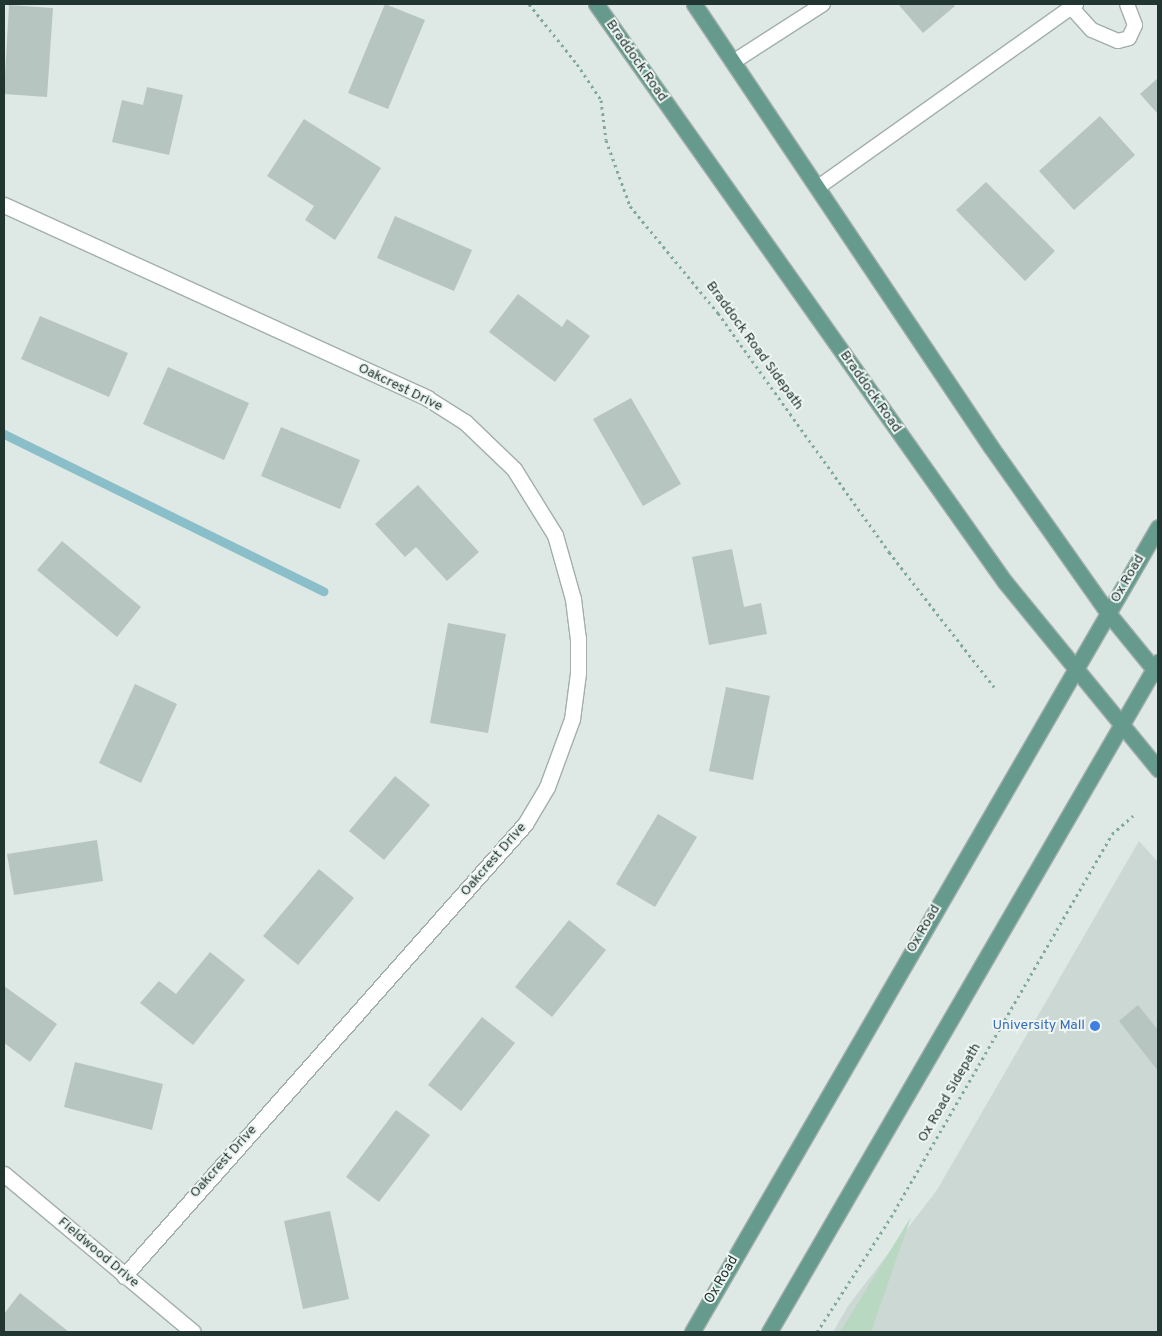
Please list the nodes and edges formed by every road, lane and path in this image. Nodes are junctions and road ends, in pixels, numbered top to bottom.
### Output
1 (529, 4) edge
2 (596, 4) edge
3 (694, 4) edge
4 (823, 4) edge
5 (1127, 4) edge
6 (1074, 5) edge
7 (733, 62) junction
8 (817, 188) junction
9 (4, 205) edge
10 (1158, 527) edge
11 (1108, 613) junction
12 (1157, 668) edge
13 (1076, 671) junction
14 (994, 688) dead end
15 (1121, 725) junction
16 (1158, 769) edge
17 (1133, 816) dead end
18 (4, 1174) edge
19 (124, 1276) junction
20 (192, 1332) edge
21 (692, 1332) edge
22 (769, 1332) edge
23 (817, 1332) edge

1 - 14 path, Braddock Road Sidepath
2 - 13 main road, Braddock Road
3 - 7 main road
4 - 7 lane
5 - 6 lane
6 - 8 lane
7 - 8 main road
8 - 11 main road
9 - 19 street, Oakcrest Drive
10 - 11 main road, Ox Road
11 - 12 main road
11 - 13 main road, Ox Road
12 - 15 main road
13 - 15 main road, Braddock Road
13 - 21 main road, Ox Road
15 - 16 main road, Braddock Road
15 - 22 main road
17 - 23 path, Ox Road Sidepath
18 - 19 street, Fieldwood Drive
19 - 20 street, Fieldwood Drive

